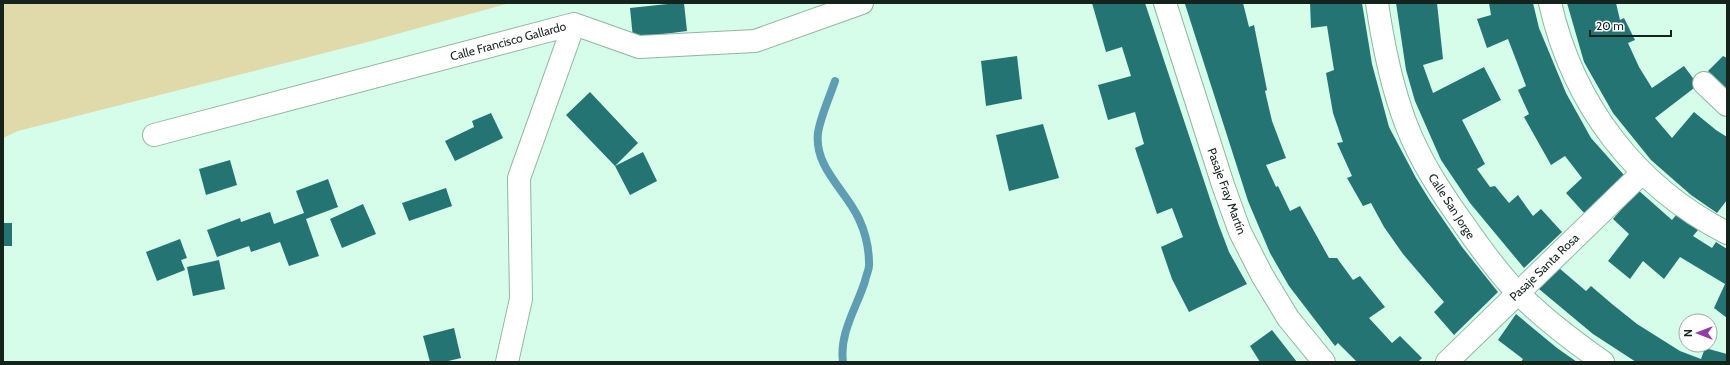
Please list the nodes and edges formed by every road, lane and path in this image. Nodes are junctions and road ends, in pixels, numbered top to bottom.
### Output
1 (862, 3) edge
2 (1165, 3) edge
3 (1377, 3) edge
4 (1550, 3) edge
5 (574, 24) junction
6 (1704, 83) dead end
7 (1727, 105) edge
8 (154, 135) dead end
9 (1642, 173) junction
10 (1727, 233) edge
11 (1518, 293) junction
12 (506, 362) edge
13 (1324, 362) edge
14 (1446, 362) edge
15 (1603, 362) edge

1 - 5 street, Calle Francisco Gallardo
2 - 13 street, Pasaje Fray Martín
3 - 11 street, Calle San Jorge
4 - 9 street
5 - 8 street, Calle Francisco Gallardo
5 - 12 street
6 - 7 street
9 - 10 street
9 - 11 street, Pasaje Santa Rosa
11 - 14 street, Pasaje Santa Rosa
11 - 15 street, Calle San Jorge

